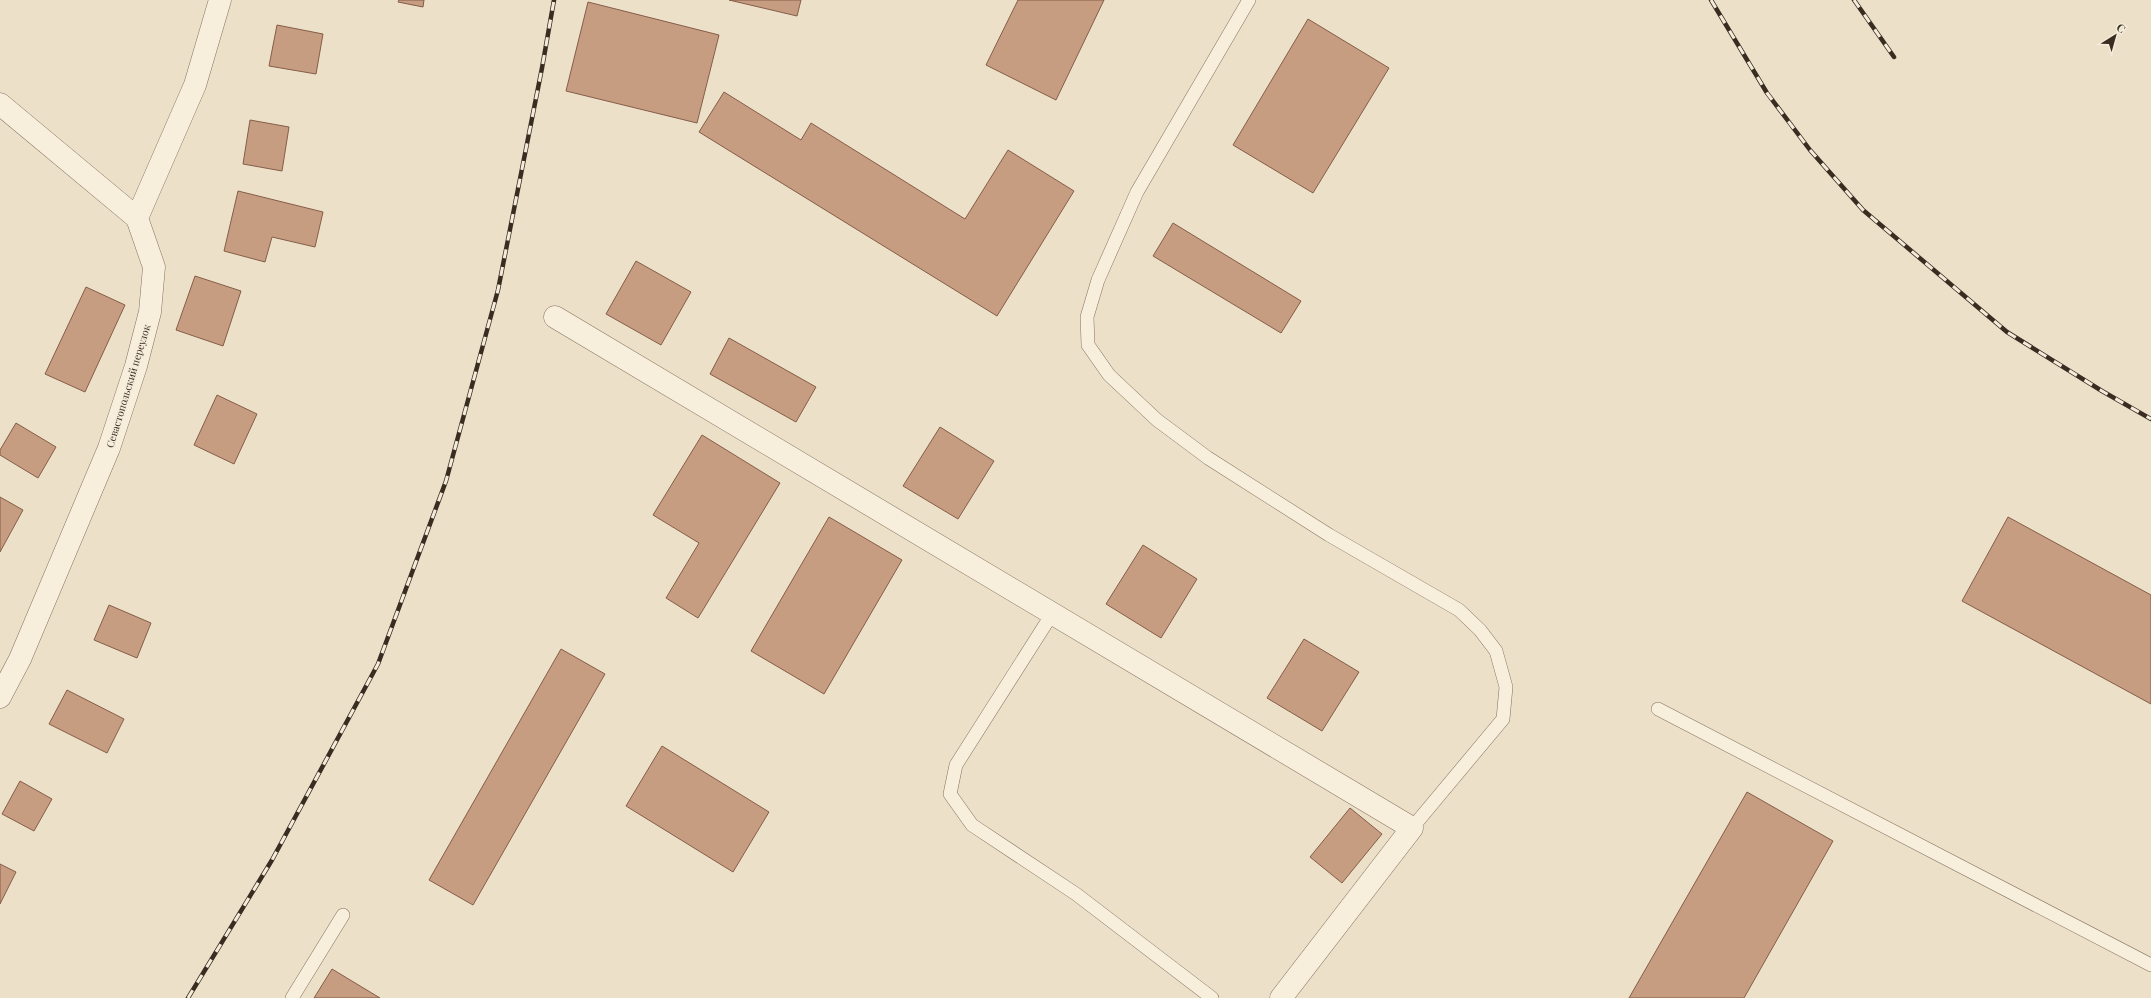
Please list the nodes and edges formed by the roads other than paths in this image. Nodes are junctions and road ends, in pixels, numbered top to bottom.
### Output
1 (220, 0) edge
2 (1249, 0) edge
3 (0, 104) edge
4 (137, 218) junction
5 (555, 317) dead end
6 (1052, 614) junction
7 (0, 696) edge
8 (1658, 709) dead end
9 (1412, 828) junction
10 (344, 915) dead end
11 (2151, 965) edge
12 (292, 998) edge
13 (1212, 998) edge
14 (1281, 998) edge

1 - 4 street
2 - 9 lane
3 - 4 street
4 - 7 street, Севастопольский переулок
5 - 6 street
6 - 9 street
6 - 13 lane
8 - 11 lane
9 - 14 street
10 - 12 lane

